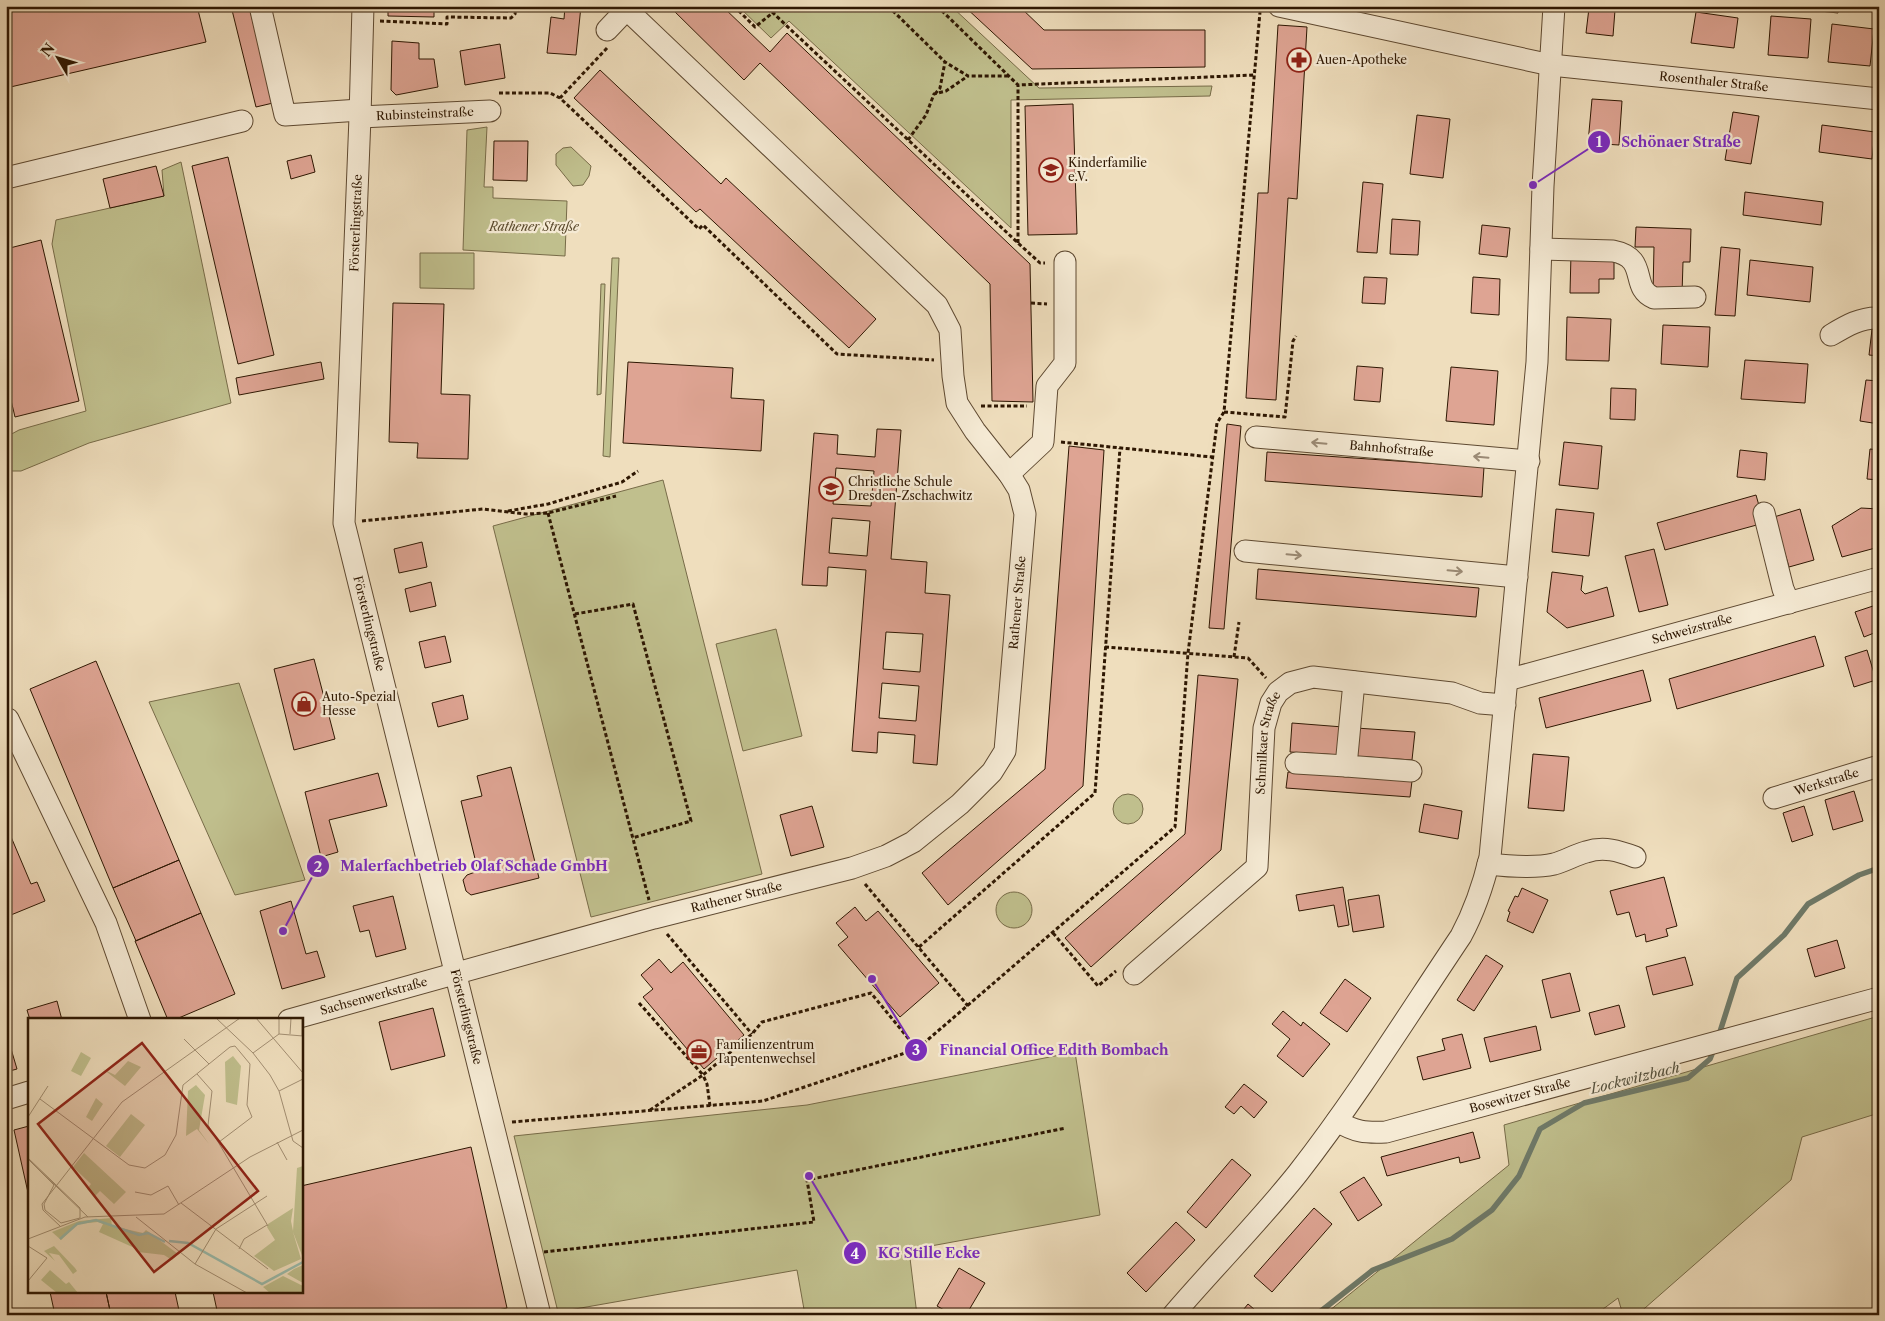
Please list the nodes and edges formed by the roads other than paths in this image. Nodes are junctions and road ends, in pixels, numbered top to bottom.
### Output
1 (260, 6) edge
2 (1279, 6) edge
3 (1554, 6) edge
4 (625, 8) edge
5 (1337, 12) edge
6 (363, 13) edge
7 (609, 37) road end
8 (1551, 65) junction
9 (1879, 99) edge
10 (490, 111) road end
11 (360, 114) junction
12 (242, 121) dead end
13 (6, 178) edge
14 (1541, 249) junction
15 (1065, 263) road end
16 (1694, 297) dead end
17 (1879, 318) edge
18 (1831, 335) dead end
19 (1256, 437) dead end
20 (1529, 461) junction
21 (1009, 474) junction
22 (1764, 513) dead end
23 (1245, 551) dead end
24 (1517, 576) junction
25 (1879, 578) edge
26 (1789, 603) junction
27 (1507, 680) junction
28 (1354, 682) junction
29 (1504, 705) junction
30 (8, 719) dead end
31 (1296, 763) dead end
32 (1346, 766) junction
33 (1879, 766) edge
34 (1411, 771) dead end
35 (1774, 798) dead end
36 (1635, 857) dead end
37 (1488, 864) junction
38 (456, 972) junction
39 (1134, 974) road end
40 (1879, 998) edge
41 (139, 1018) edge
42 (296, 1018) edge
43 (28, 1092) edge
44 (6, 1098) edge
45 (1337, 1121) junction
46 (540, 1315) edge
47 (1173, 1315) edge

1 - 11 street, Rubinsteinstraße
2 - 5 street, Rosenthaler Straße
3 - 8 street
4 - 7 street
4 - 21 street, Rathener Straße
5 - 8 street, Rosenthaler Straße
6 - 11 street, Försterlingstraße
8 - 9 street, Rosenthaler Straße
8 - 14 street
10 - 11 street, Rubinsteinstraße
11 - 38 street, Försterlingstraße
12 - 13 street
14 - 16 street
14 - 20 street
15 - 21 street
17 - 18 street
20 -> 19 street, Bahnhofstraße
20 - 24 street
21 - 38 street, Rathener Straße
22 - 26 street
23 -> 24 street
24 - 27 street
25 - 26 street, Schweizstraße
26 - 27 street, Schweizstraße
27 - 29 street
28 - 29 street, Schmilkaer Straße
28 - 32 street
28 - 39 street, Schmilkaer Straße
29 - 37 street
30 - 41 street
31 - 32 street
32 - 34 street
33 - 35 street, Werkstraße
36 - 37 street
37 - 45 street
38 - 42 street, Sachsenwerkstraße
38 - 46 street, Försterlingstraße
40 - 45 street, Bosewitzer Straße
43 - 44 street
45 - 47 street

